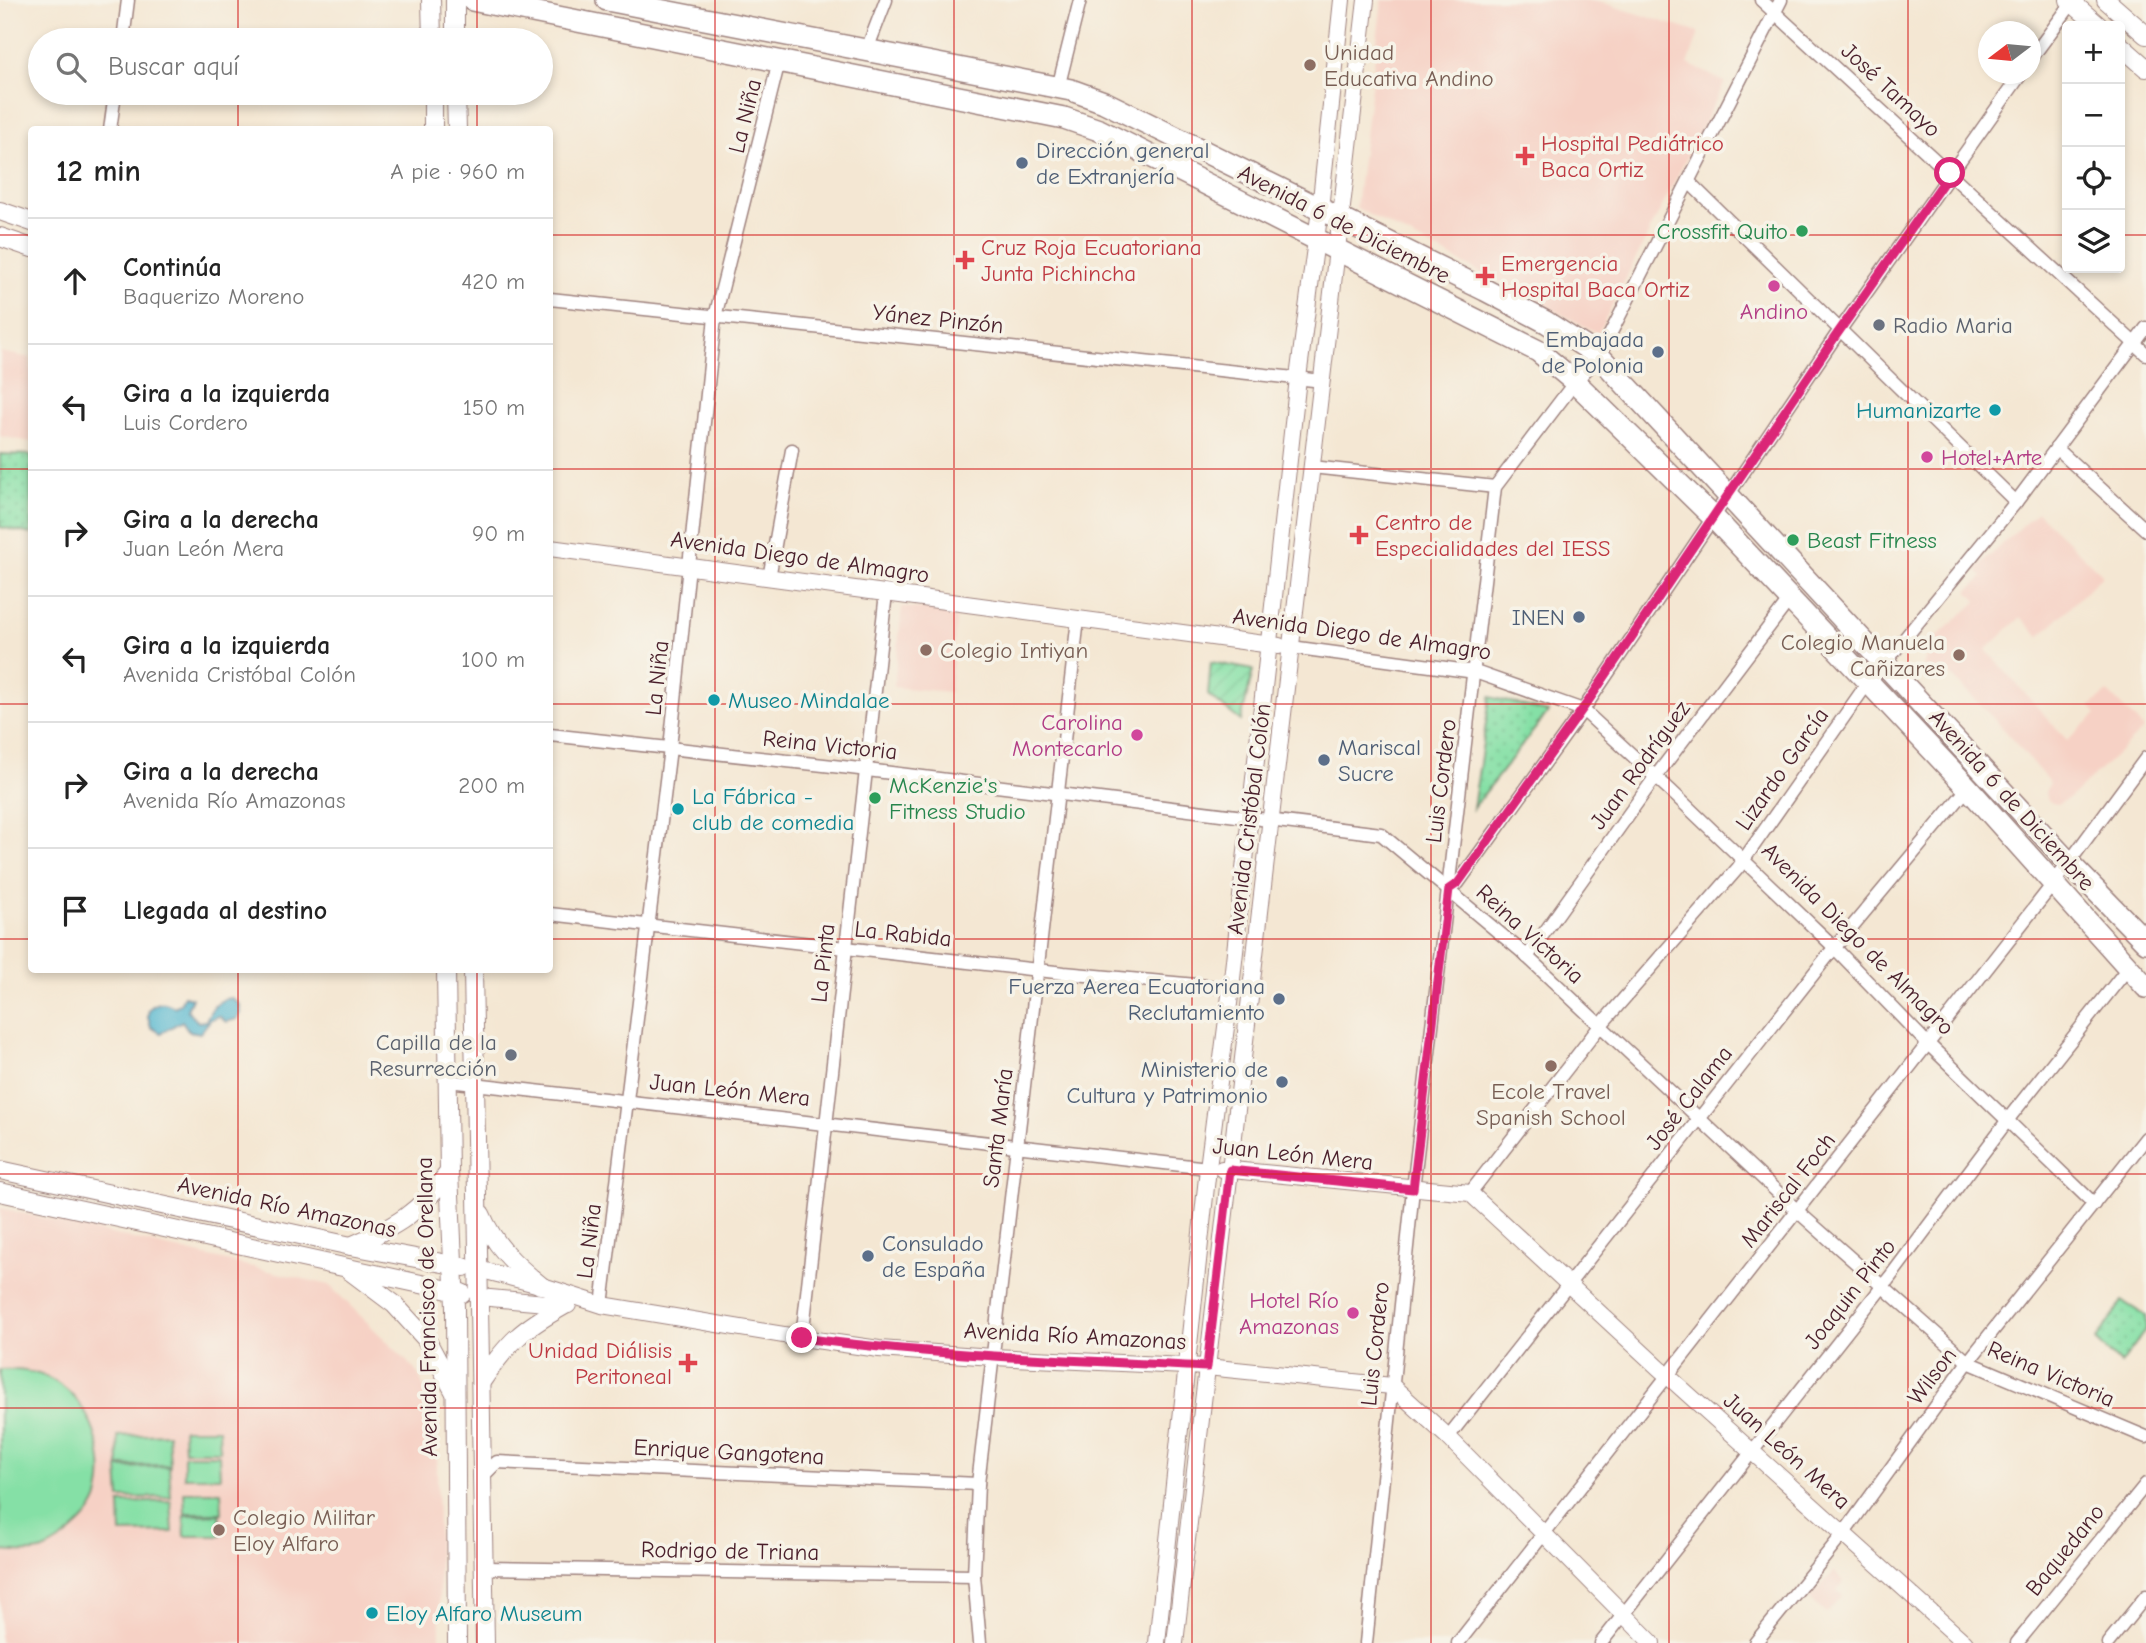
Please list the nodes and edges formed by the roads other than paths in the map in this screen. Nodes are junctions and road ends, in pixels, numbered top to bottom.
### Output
1 (128, 0) edge
2 (431, 0) edge
3 (454, 0) edge
4 (472, 0) edge
5 (607, 0) edge
6 (886, 0) edge
7 (1080, 0) edge
8 (1342, 0) edge
9 (1366, 0) edge
10 (1761, 0) edge
11 (2106, 0) edge
12 (2070, 1) edge
13 (1778, 6) edge
14 (2093, 21) edge
15 (124, 28) edge
16 (432, 28) edge
17 (455, 28) edge
18 (2146, 35) edge
19 (2041, 45) edge
20 (2125, 49) edge
21 (866, 52) junction
22 (779, 61) junction
23 (2146, 68) edge
24 (2014, 84) edge
25 (1058, 88) junction
26 (114, 105) edge
27 (433, 105) edge
28 (456, 105) edge
29 (111, 126) edge
30 (433, 126) edge
31 (457, 126) edge
32 (1950, 173) junction
33 (1689, 182) junction
34 (1320, 209) junction
35 (0, 211) edge
36 (1342, 219) junction
37 (28, 221) edge
38 (0, 237) edge
39 (1317, 240) junction
40 (28, 247) edge
41 (1338, 251) junction
42 (553, 299) edge
43 (715, 317) junction
44 (2146, 328) edge
45 (1840, 329) junction
46 (2134, 343) junction
47 (2146, 354) edge
48 (1599, 356) junction
49 (1298, 377) junction
50 (1323, 381) junction
51 (1575, 383) junction
52 (2056, 448) junction
53 (792, 450) dead end
54 (1312, 467) junction
55 (1495, 487) junction
56 (1729, 496) junction
57 (2016, 502) junction
58 (1713, 517) junction
59 (2146, 530) edge
60 (553, 548) edge
61 (690, 567) junction
62 (769, 578) junction
63 (886, 593) junction
64 (1790, 599) junction
65 (1078, 619) junction
66 (1269, 644) junction
67 (1292, 647) junction
68 (1885, 663) junction
69 (1475, 672) junction
70 (1868, 683) junction
71 (1583, 710) junction
72 (553, 735) edge
73 (670, 748) junction
74 (2146, 758) edge
75 (866, 770) junction
76 (1656, 776) junction
77 (1968, 788) junction
78 (1058, 794) junction
79 (1250, 818) junction
80 (1271, 821) junction
81 (1744, 860) junction
82 (2068, 863) junction
83 (2053, 884) junction
84 (1449, 889) junction
85 (553, 914) edge
86 (647, 925) junction
87 (2146, 942) edge
88 (846, 948) junction
89 (1835, 948) junction
90 (1527, 957) junction
91 (2127, 968) junction
92 (1037, 970) junction
93 (446, 973) edge
94 (473, 973) edge
95 (2146, 987) edge
96 (1231, 988) junction
97 (1251, 990) junction
98 (1600, 1026) junction
99 (1927, 1043) junction
100 (448, 1081) junction
101 (475, 1084) junction
102 (627, 1101) junction
103 (1699, 1118) junction
104 (2007, 1121) junction
105 (826, 1125) junction
106 (2146, 1138) edge
107 (1017, 1146) junction
108 (1208, 1168) junction
109 (0, 1170) edge
110 (1230, 1170) junction
111 (449, 1172) junction
112 (1413, 1189) junction
113 (0, 1192) edge
114 (1470, 1193) junction
115 (477, 1201) junction
116 (2094, 1204) junction
117 (1798, 1211) junction
118 (351, 1246) junction
119 (345, 1266) junction
120 (452, 1266) junction
121 (478, 1269) junction
122 (1570, 1284) junction
123 (540, 1285) junction
124 (1882, 1287) junction
125 (453, 1291) junction
126 (479, 1297) junction
127 (565, 1305) junction
128 (602, 1305) junction
129 (802, 1338) junction
130 (993, 1357) junction
131 (1968, 1362) junction
132 (1188, 1366) junction
133 (1207, 1367) junction
134 (1668, 1376) junction
135 (481, 1382) junction
136 (1392, 1386) junction
137 (454, 1392) junction
138 (1448, 1437) junction
139 (2146, 1437) edge
140 (1753, 1452) junction
141 (455, 1475) junction
142 (482, 1476) junction
143 (978, 1484) junction
144 (2146, 1484) edge
145 (1844, 1533) junction
146 (1543, 1535) junction
147 (485, 1568) junction
148 (974, 1576) junction
149 (2146, 1596) edge
150 (1623, 1615) junction
151 (457, 1643) edge
152 (485, 1643) edge
153 (980, 1643) edge
154 (1157, 1643) edge
155 (1175, 1643) edge
156 (1366, 1643) edge
157 (1458, 1643) edge
158 (1601, 1643) edge
159 (1651, 1643) edge
160 (1755, 1643) edge
161 (1965, 1643) edge
162 (2017, 1643) edge
163 (2108, 1643) edge

1 - 15 street
2 - 16 main road
3 - 17 main road
4 - 22 main road, Avenida 6 de Diciembre
5 - 21 main road, Avenida 6 de Diciembre
6 - 21 street
7 - 25 street
8 - 34 street, Avenida Cristóbal Colón
9 - 36 street, Avenida Cristóbal Colón
10 - 13 street, José Tamayo
11 - 18 main road
12 - 14 main road
12 - 19 street
13 - 32 street, José Tamayo
13 - 33 street
20 - 23 main road
21 - 25 main road, Avenida 6 de Diciembre
22 - 39 main road, Avenida 6 de Diciembre
22 - 43 street, La Niña
24 - 32 street
25 - 34 main road, Avenida 6 de Diciembre
26 - 29 street
27 - 30 main road
28 - 31 main road
32 - 45 street
32 - 46 street, José Tamayo
33 - 45 street
33 - 48 street
34 - 36 main road, Avenida 6 de Diciembre
34 - 39 street, Avenida Cristóbal Colón
35 - 37 main road
36 - 41 street, Avenida Cristóbal Colón
36 - 48 main road, Avenida 6 de Diciembre
38 - 40 main road
39 - 41 main road, Avenida 6 de Diciembre
39 - 49 street, Avenida Cristóbal Colón
41 - 50 street, Avenida Cristóbal Colón
41 - 51 main road, Avenida 6 de Diciembre
42 - 43 street, Yánez Pinzón
43 - 49 street, Yánez Pinzón
43 - 61 street, La Niña
44 - 46 street, Lizardo García
45 - 56 street
45 - 57 street
46 - 47 street, José Tamayo
46 - 52 street, Lizardo García
48 - 51 street
48 - 56 main road, Avenida 6 de Diciembre
49 - 50 street, Yánez Pinzón
49 - 66 street, Avenida Cristóbal Colón
50 - 54 street, Avenida Cristóbal Colón
51 - 55 street
51 - 58 main road, Avenida 6 de Diciembre
52 - 57 street, Lizardo García
52 - 59 street
53 - 62 street
54 - 55 street
54 - 67 street, Avenida Cristóbal Colón
55 - 69 street, Luis Cordero
56 - 58 street
56 - 68 main road, Avenida 6 de Diciembre
57 - 68 street, Lizardo García
58 - 64 main road, Avenida 6 de Diciembre
58 - 71 street
60 - 61 street, Avenida Diego de Almagro
61 - 62 street, Avenida Diego de Almagro
61 - 73 street, La Niña
62 - 63 street, Avenida Diego de Almagro
63 - 65 street, Avenida Diego de Almagro
63 - 75 street, La Pinta
64 - 70 main road, Avenida 6 de Diciembre
64 - 76 street, Juan Rodríguez
65 - 66 street, Avenida Diego de Almagro
65 - 78 street, Santa María
66 - 67 street, Avenida Diego de Almagro
66 - 79 street, Avenida Cristóbal Colón
67 - 69 street, Avenida Diego de Almagro
67 - 80 street, Avenida Cristóbal Colón
68 - 70 street, Lizardo García
68 - 82 main road, Avenida 6 de Diciembre
69 - 71 street, Avenida Diego de Almagro
69 - 84 street, Luis Cordero
70 - 77 main road, Avenida 6 de Diciembre
70 - 81 street, Lizardo García
71 - 76 street, Avenida Diego de Almagro
71 - 84 street
72 - 73 street, Reina Victoria
73 - 75 street, Reina Victoria
73 - 86 street, La Niña
74 - 82 street, Mariscal Foch
75 - 78 street, Reina Victoria
75 - 88 street, La Pinta
76 - 81 street, Avenida Diego de Almagro
76 - 90 street, Juan Rodríguez
77 - 83 main road, Avenida 6 de Diciembre
77 - 89 street, José Calama
78 - 79 street, Reina Victoria
78 - 92 street, Santa María
79 - 80 street, Reina Victoria
79 - 96 street, Avenida Cristóbal Colón
80 - 84 street, Reina Victoria
80 - 97 street, Avenida Cristóbal Colón
81 - 89 street, Avenida Diego de Almagro
81 - 98 street, Lizardo García
82 - 83 street, Mariscal Foch
82 - 87 main road, Avenida 6 de Diciembre
83 - 91 main road, Avenida 6 de Diciembre
83 - 99 street, Mariscal Foch
84 - 90 street, Reina Victoria
84 - 112 street, Luis Cordero
85 - 86 street, La Rabida
86 - 88 street, La Rabida
86 - 102 street, La Niña
88 - 92 street, La Rabida
88 - 105 street, La Pinta
89 - 99 street, Avenida Diego de Almagro
89 - 103 street, José Calama
90 - 98 street, Reina Victoria
91 - 95 main road, Avenida 6 de Diciembre
91 - 104 street, Joaquin Pinto
92 - 96 street, La Rabida
92 - 107 street, Santa María
93 - 100 main road, Avenida Francisco de Orellana
94 - 101 main road
96 - 97 street, La Rabida
96 - 108 street, Avenida Cristóbal Colón
97 - 110 street, Avenida Cristóbal Colón
98 - 103 street, Reina Victoria
98 - 114 street, Lizardo García
99 - 104 street, Avenida Diego de Almagro
99 - 117 street, Mariscal Foch
100 - 101 street, Juan León Mera
100 - 111 main road, Avenida Francisco de Orellana
101 - 102 street, Juan León Mera
101 - 115 main road
102 - 105 street, Juan León Mera
102 - 128 street, La Niña
103 - 117 street, Reina Victoria
103 - 122 street, José Calama
104 - 116 street, Avenida Diego de Almagro
104 - 124 street, Joaquin Pinto
105 - 107 street, Juan León Mera
105 - 129 street, La Pinta
106 - 116 street, Wilson
107 - 108 street, Juan León Mera
107 - 130 street, Santa María
108 - 110 street, Juan León Mera
108 - 132 street, Avenida Cristóbal Colón
109 - 118 main road, Avenida Río Amazonas
110 - 112 street, Juan León Mera
110 - 133 street, Avenida Cristóbal Colón
111 - 118 main road
111 - 120 main road, Avenida Francisco de Orellana
112 - 114 street, Juan León Mera
112 - 136 street, Luis Cordero
113 - 119 main road, Avenida Río Amazonas
114 - 122 street, Juan León Mera
115 - 121 main road
115 - 123 main road
116 - 131 street, Wilson
117 - 124 street, Reina Victoria
117 - 134 street, Mariscal Foch
118 - 120 main road, Avenida Río Amazonas
119 - 125 main road, Avenida Río Amazonas
119 - 137 main road
120 - 121 main road, Avenida Río Amazonas
120 - 125 main road, Avenida Francisco de Orellana
121 - 123 street, Avenida Río Amazonas
121 - 126 main road
122 - 134 street, Juan León Mera
122 - 138 street, José Calama
123 - 128 street, Avenida Río Amazonas
124 - 131 street, Reina Victoria
124 - 140 street, Joaquin Pinto
125 - 126 main road, Avenida Río Amazonas
125 - 137 main road, Avenida Francisco de Orellana
126 - 127 street, Avenida Río Amazonas
126 - 135 main road
127 - 128 street, Avenida Río Amazonas
127 - 135 main road
128 - 129 street, Avenida Río Amazonas
129 - 130 street, Avenida Río Amazonas
130 - 132 street, Avenida Río Amazonas
130 - 143 street, Santa María
131 - 139 street, Reina Victoria
131 - 145 street, Wilson
132 - 133 street, Avenida Río Amazonas
132 - 154 street, Avenida Cristóbal Colón
133 - 136 street, Avenida Río Amazonas
133 - 155 street, Avenida Cristóbal Colón
134 - 140 street, Juan León Mera
134 - 146 street, Mariscal Foch
135 - 142 main road
136 - 138 street
136 - 156 street, Luis Cordero
137 - 141 main road, Avenida Francisco de Orellana
138 - 146 street
140 - 145 street, Juan León Mera
140 - 150 street, Joaquin Pinto
141 - 142 main road
141 - 151 main road, Avenida Francisco de Orellana
142 - 143 street, Enrique Gangotena
142 - 147 main road
143 - 148 street, Santa María
144 - 162 street, Baquedano
145 - 160 street, Wilson
145 - 161 street, Juan León Mera
146 - 150 street
146 - 157 street, Mariscal Foch
147 - 148 street, Rodrigo de Triana
147 - 152 main road
148 - 153 street, Santa María
149 - 163 street
150 - 158 street, Joaquin Pinto
150 - 159 street

